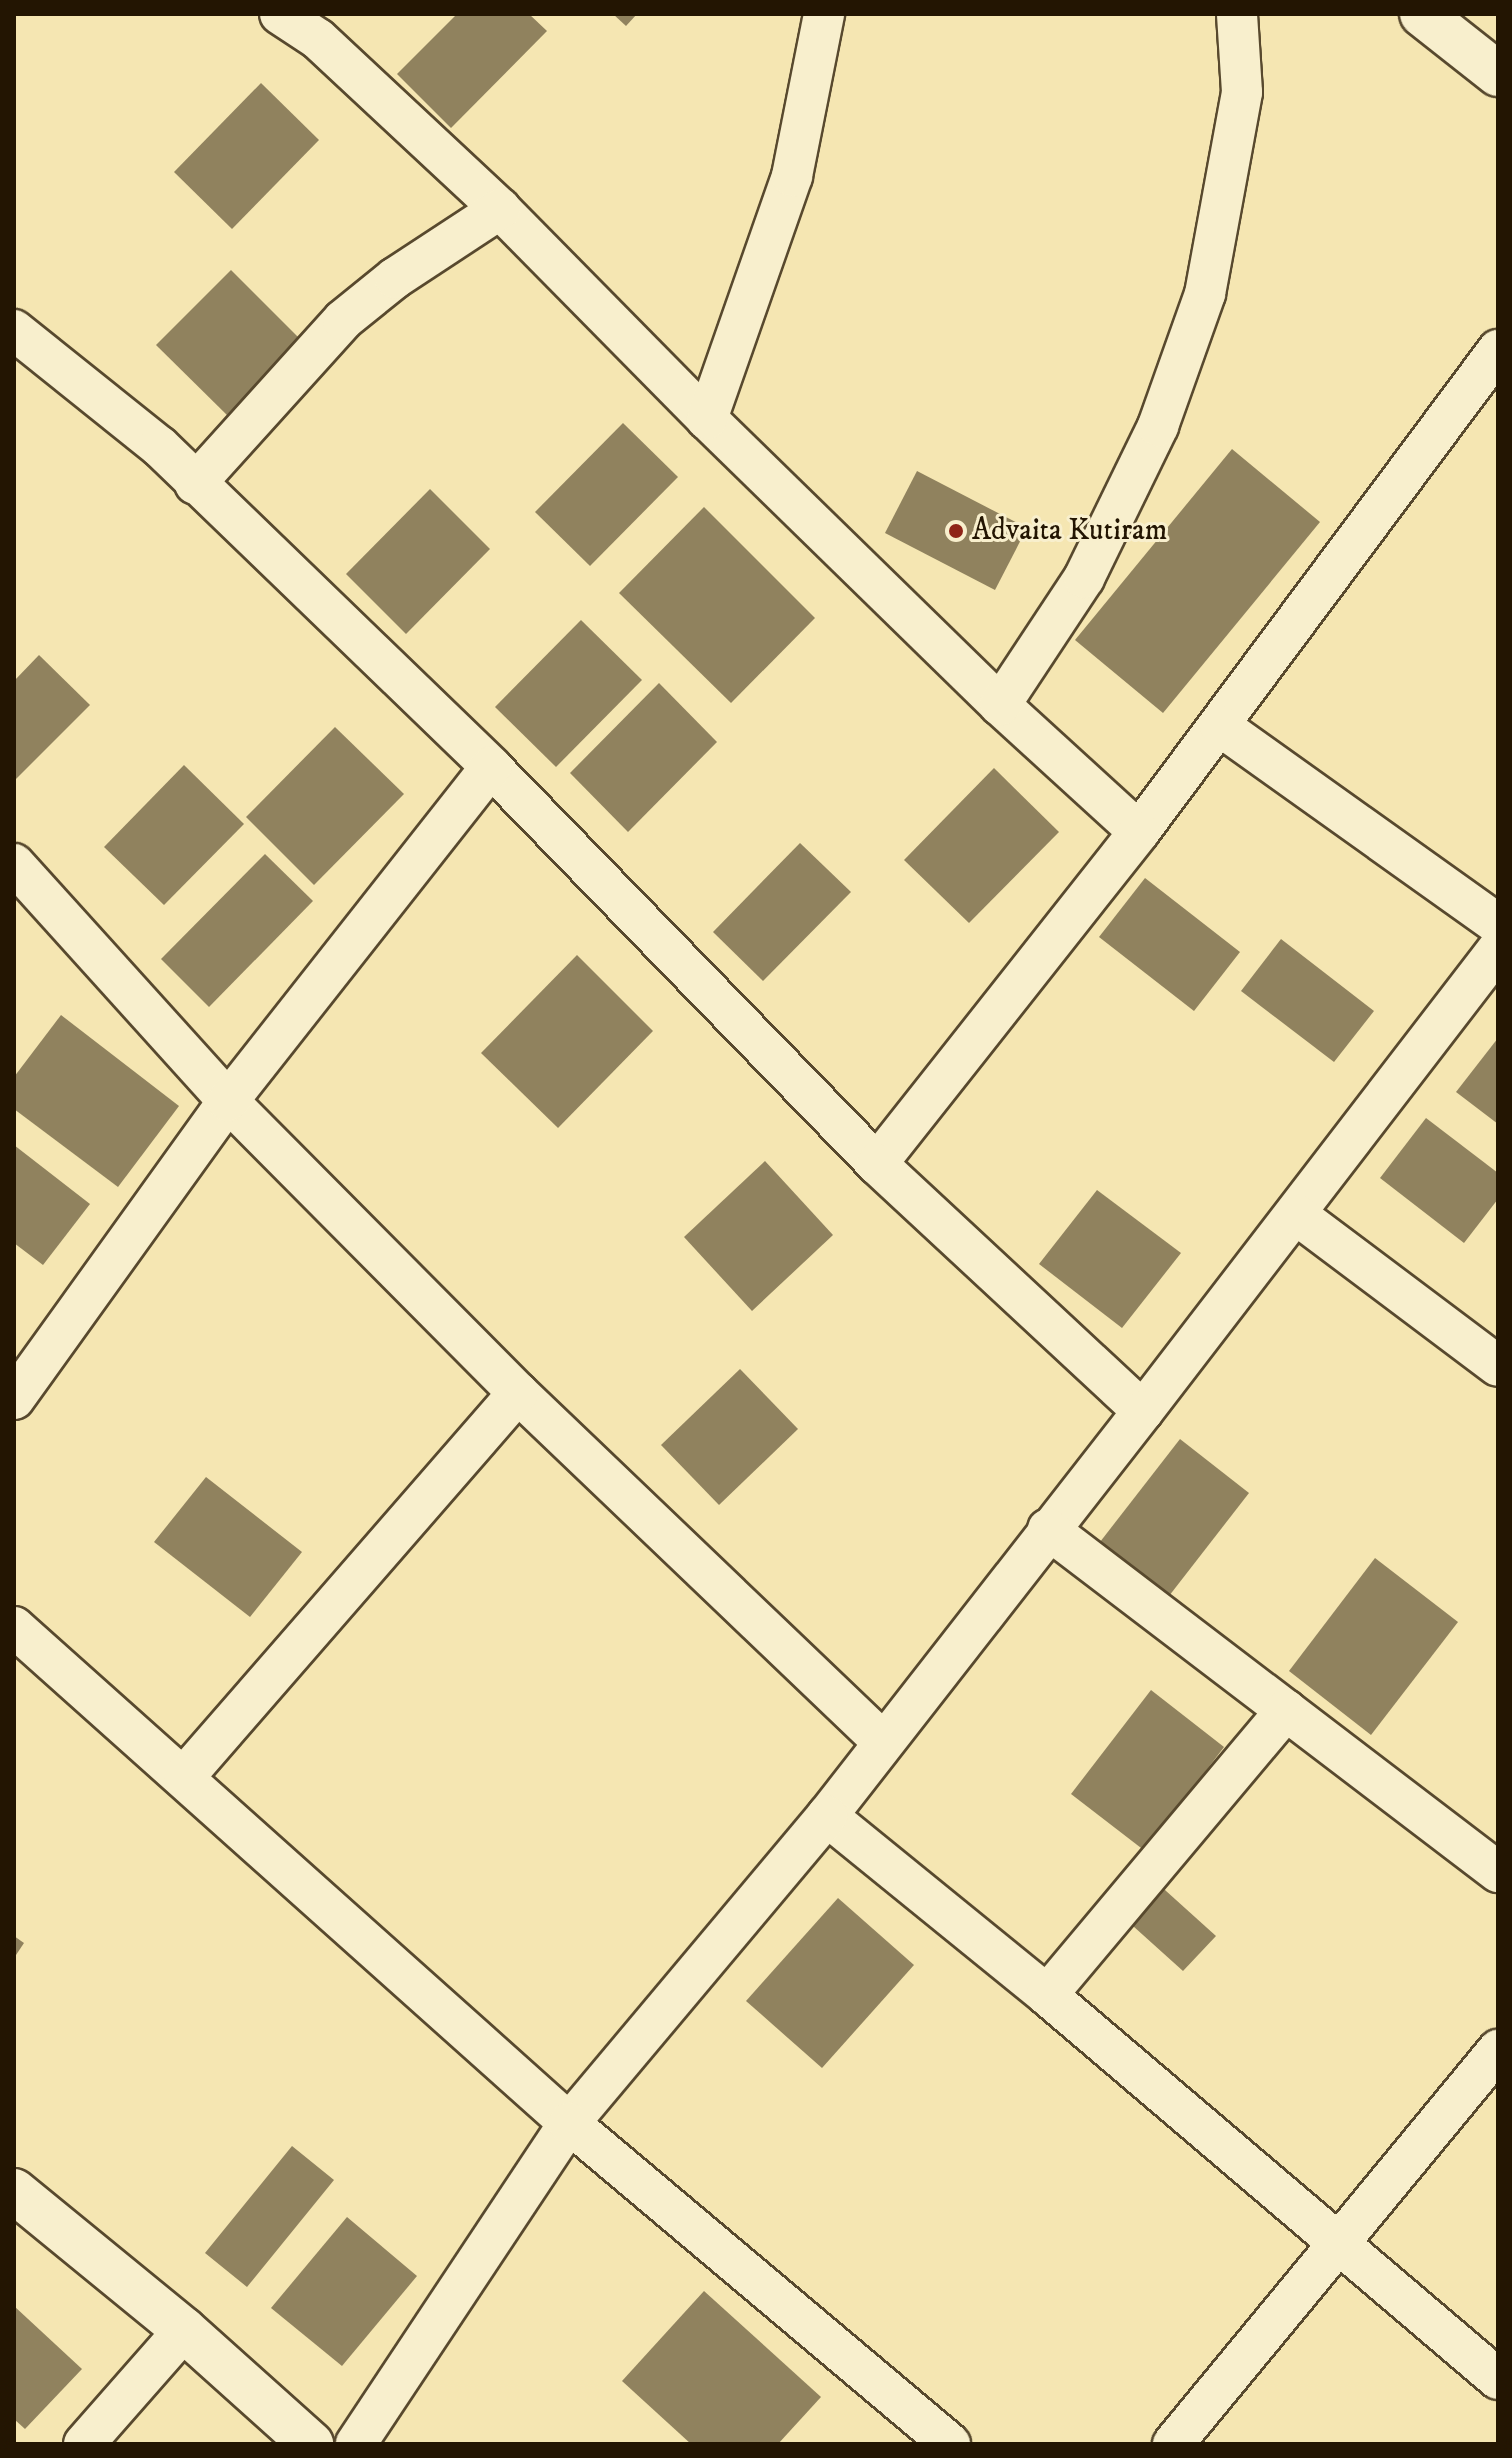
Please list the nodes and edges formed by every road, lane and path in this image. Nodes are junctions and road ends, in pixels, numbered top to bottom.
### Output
1 (280, 14) edge
2 (824, 14) edge
3 (1237, 14) edge
4 (1422, 14) edge
5 (1498, 74) edge
6 (500, 209) junction
7 (14, 330) edge
8 (1498, 350) edge
9 (707, 419) junction
10 (195, 484) junction
11 (1000, 705) junction
12 (1220, 726) junction
13 (491, 767) junction
14 (1139, 832) junction
15 (14, 864) edge
16 (1498, 924) edge
17 (1498, 949) edge
18 (228, 1101) junction
19 (877, 1164) junction
20 (1297, 1215) junction
21 (1498, 1366) edge
22 (518, 1393) junction
23 (14, 1399) edge
24 (1143, 1411) junction
25 (1048, 1529) junction
26 (14, 1627) edge
27 (1286, 1710) junction
28 (882, 1741) junction
29 (184, 1777) junction
30 (827, 1816) junction
31 (1498, 1872) edge
32 (1047, 1995) junction
33 (1498, 2050) edge
34 (569, 2123) junction
35 (14, 2191) edge
36 (1341, 2244) junction
37 (184, 2330) junction
38 (1498, 2379) edge
39 (84, 2444) edge
40 (311, 2444) edge
41 (356, 2444) edge
42 (950, 2444) edge
43 (1173, 2444) edge

1 - 6 street
2 - 9 street
3 - 11 street
4 - 5 main road
6 - 9 street
6 - 10 street
7 - 10 street
8 - 12 street
9 - 11 street
10 - 13 street
11 - 14 street
12 - 14 street
12 - 16 street
13 - 18 street
13 - 19 street
14 - 19 street
15 - 18 street
17 - 20 street
18 - 22 street
18 - 23 street
19 - 24 street
20 - 21 street
20 - 24 street
22 - 28 street
22 - 29 street
24 - 25 street
25 - 27 street
25 - 28 street
26 - 29 street
27 - 31 street
27 - 32 street
28 - 30 street
29 - 34 street
30 - 32 street
30 - 34 street
32 - 36 street
33 - 36 street
34 - 41 street
34 - 42 street
35 - 37 main road
36 - 38 street
36 - 43 street
37 - 39 street
37 - 40 main road

